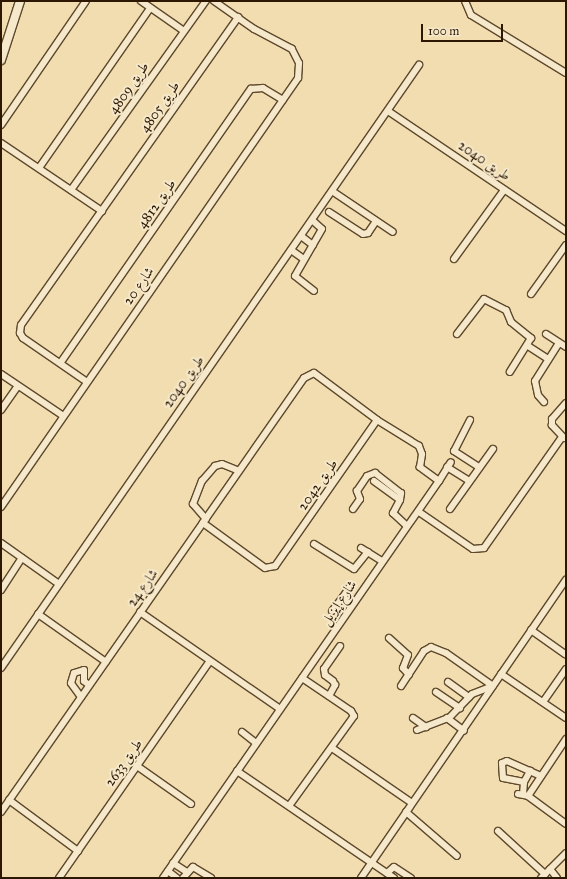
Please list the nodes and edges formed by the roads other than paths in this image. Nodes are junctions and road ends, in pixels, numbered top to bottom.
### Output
1 (20, 1) edge
2 (86, 1) edge
3 (141, 1) edge
4 (206, 1) edge
5 (214, 1) edge
6 (465, 1) edge
7 (150, 8) junction
8 (238, 17) junction
9 (15, 20) junction
10 (184, 31) junction
11 (1, 51) edge
12 (1, 60) edge
13 (419, 65) dead end
14 (566, 73) edge
15 (283, 100) junction
16 (388, 111) junction
17 (1, 125) edge
18 (1, 143) edge
19 (39, 168) junction
20 (71, 190) junction
21 (504, 190) junction
22 (332, 191) junction
23 (102, 211) junction
24 (329, 212) dead end
25 (312, 220) junction
26 (376, 221) junction
27 (566, 231) edge
28 (392, 232) dead end
29 (301, 236) junction
30 (313, 245) junction
31 (566, 245) edge
32 (291, 250) junction
33 (304, 259) junction
34 (454, 259) dead end
35 (314, 291) dead end
36 (531, 294) dead end
37 (458, 334) dead end
38 (546, 334) dead end
39 (559, 343) junction
40 (528, 346) junction
41 (566, 347) edge
42 (548, 359) junction
43 (61, 362) junction
44 (510, 372) dead end
45 (1, 374) edge
46 (87, 382) junction
47 (18, 386) junction
48 (544, 402) dead end
49 (566, 403) edge
50 (1, 410) edge
51 (62, 415) junction
52 (377, 420) junction
53 (470, 420) dead end
54 (564, 438) edge
55 (493, 449) dead end
56 (479, 467) junction
57 (239, 471) junction
58 (374, 481) dead end
59 (438, 481) junction
60 (469, 482) junction
61 (400, 500) junction
62 (1, 507) edge
63 (353, 509) dead end
64 (450, 509) dead end
65 (419, 512) junction
66 (204, 521) junction
67 (407, 526) junction
68 (1, 543) edge
69 (314, 544) dead end
70 (361, 548) dead end
71 (368, 552) junction
72 (22, 558) junction
73 (382, 561) junction
74 (566, 580) edge
75 (59, 584) junction
76 (351, 585) dead end
77 (1, 590) edge
78 (343, 596) junction
79 (353, 604) junction
80 (332, 611) dead end
81 (140, 612) junction
82 (38, 614) junction
83 (531, 630) junction
84 (389, 638) dead end
85 (340, 646) dead end
86 (320, 652) junction
87 (564, 654) dead end
88 (330, 660) junction
89 (210, 661) junction
90 (106, 662) junction
91 (1, 668) edge
92 (566, 669) edge
93 (501, 674) junction
94 (409, 675) junction
95 (302, 678) junction
96 (448, 682) dead end
97 (89, 685) junction
98 (401, 686) dead end
99 (493, 686) junction
100 (436, 692) dead end
101 (329, 696) junction
102 (81, 697) junction
103 (469, 697) junction
104 (543, 702) junction
105 (460, 708) junction
106 (280, 709) junction
107 (565, 715) edge
108 (413, 718) dead end
109 (447, 718) junction
110 (426, 727) junction
111 (417, 730) dead end
112 (464, 731) junction
113 (242, 732) dead end
114 (566, 740) edge
115 (256, 743) junction
116 (332, 748) junction
117 (137, 766) junction
118 (237, 771) junction
119 (530, 771) junction
120 (541, 776) junction
121 (524, 782) junction
122 (523, 795) junction
123 (9, 800) junction
124 (412, 803) junction
125 (191, 804) dead end
126 (289, 806) junction
127 (1, 812) edge
128 (406, 812) junction
129 (566, 824) edge
130 (498, 831) dead end
131 (78, 851) junction
132 (566, 853) edge
133 (457, 856) dead end
134 (372, 862) junction
135 (173, 863) junction
136 (168, 871) junction
137 (187, 872) junction
138 (387, 873) junction
139 (545, 874) edge
140 (59, 878) edge
141 (163, 878) edge
142 (177, 878) edge
143 (183, 878) edge
144 (211, 878) edge
145 (360, 878) edge
146 (394, 878) edge
147 (412, 878) edge
148 (557, 878) edge

1 - 9 street
2 - 17 street
3 - 7 street
4 - 10 street, طريق 4809
5 - 8 street
6 - 14 street
7 - 10 street
7 - 19 street
8 - 15 street, شارع 20
8 - 23 street, طريق 4805
9 - 11 street
9 - 12 street
10 - 20 street, طريق 4809
13 - 16 street, طريق 2040
15 - 43 street, طريق 4812
15 - 46 street, شارع 20
16 - 21 street, طريق 2040
16 - 22 street, طريق 2040
18 - 19 street
19 - 20 street
20 - 23 street
21 - 27 street, طريق 2040
21 - 34 street
22 - 25 street, طريق 2040
22 - 26 street
23 - 43 street, طريق 4805
24 - 26 street
25 - 29 street, طريق 2040
25 - 30 street
26 - 28 street
29 - 30 street
29 - 32 street, طريق 2040
30 - 33 street
31 - 36 street
32 - 33 street
32 - 75 street, طريق 2040
33 - 35 street
37 - 40 street
38 - 39 street
39 - 41 street
39 - 42 street
40 - 42 street
40 - 44 street
42 - 48 street
43 - 46 street
45 - 47 street
46 - 51 street, شارع 20
47 - 50 street
47 - 51 street
49 - 54 street
51 - 62 street, شارع 20
52 - 57 street, شارع 24
52 - 59 street
52 - 66 street, طريق 2042
53 - 56 street
54 - 65 street
55 - 56 street
56 - 60 street
57 - 66 street, شارع 24
57 - 66 street, طريق 2042
58 - 61 street
59 - 60 street, شارع إيزيل
59 - 65 street, شارع إيزيل
60 - 64 street
61 - 63 street
61 - 67 street
65 - 67 street, شارع إيزيل
66 - 81 street, شارع 24
67 - 73 street, شارع إيزيل
68 - 72 street
69 - 71 street
70 - 71 street
71 - 73 street
72 - 75 street
72 - 77 street
73 - 79 street, شارع إيزيل
74 - 83 street
75 - 82 street, طريق 2040
76 - 78 street
78 - 79 street
78 - 80 street
79 - 86 street, شارع إيزيل
81 - 89 street
81 - 90 street, شارع 24
82 - 90 street
82 - 91 street, طريق 2040
83 - 87 street
83 - 93 street
84 - 94 street
85 - 88 street
86 - 88 street
86 - 95 street, شارع إيزيل
88 - 101 street
89 - 106 street
89 - 117 street, طريق 2633
90 - 97 street, شارع 24
92 - 104 street
93 - 99 street
93 - 104 street
94 - 98 street
94 - 99 street
95 - 101 street
95 - 106 street, شارع إيزيل
96 - 103 street
97 - 102 street, شارع 24
97 - 102 street
99 - 103 street
99 - 112 street
100 - 105 street
101 - 116 street
102 - 123 street, شارع 24
103 - 105 street
104 - 107 street
105 - 109 street
106 - 115 street, شارع إيزيل
108 - 110 street
109 - 110 street
109 - 112 street
110 - 111 street
112 - 124 street
113 - 115 street
114 - 120 street
115 - 118 street, شارع إيزيل
116 - 124 street
116 - 126 street
117 - 125 street
117 - 131 street, طريق 2633
118 - 126 street
118 - 135 street, شارع إيزيل
119 - 120 street
119 - 121 street
119 - 121 street
120 - 122 street
121 - 122 street
122 - 129 street
123 - 127 street, شارع 24
123 - 131 street
124 - 128 street
126 - 134 street
128 - 133 street
128 - 134 street
130 - 139 street
131 - 140 street, طريق 2633
132 - 139 street
134 - 138 street
134 - 145 street
135 - 136 street, شارع إيزيل
135 - 137 street
136 - 141 street, شارع إيزيل
136 - 142 street
137 - 143 street
137 - 144 street
138 - 146 street
138 - 147 street
139 - 148 street

